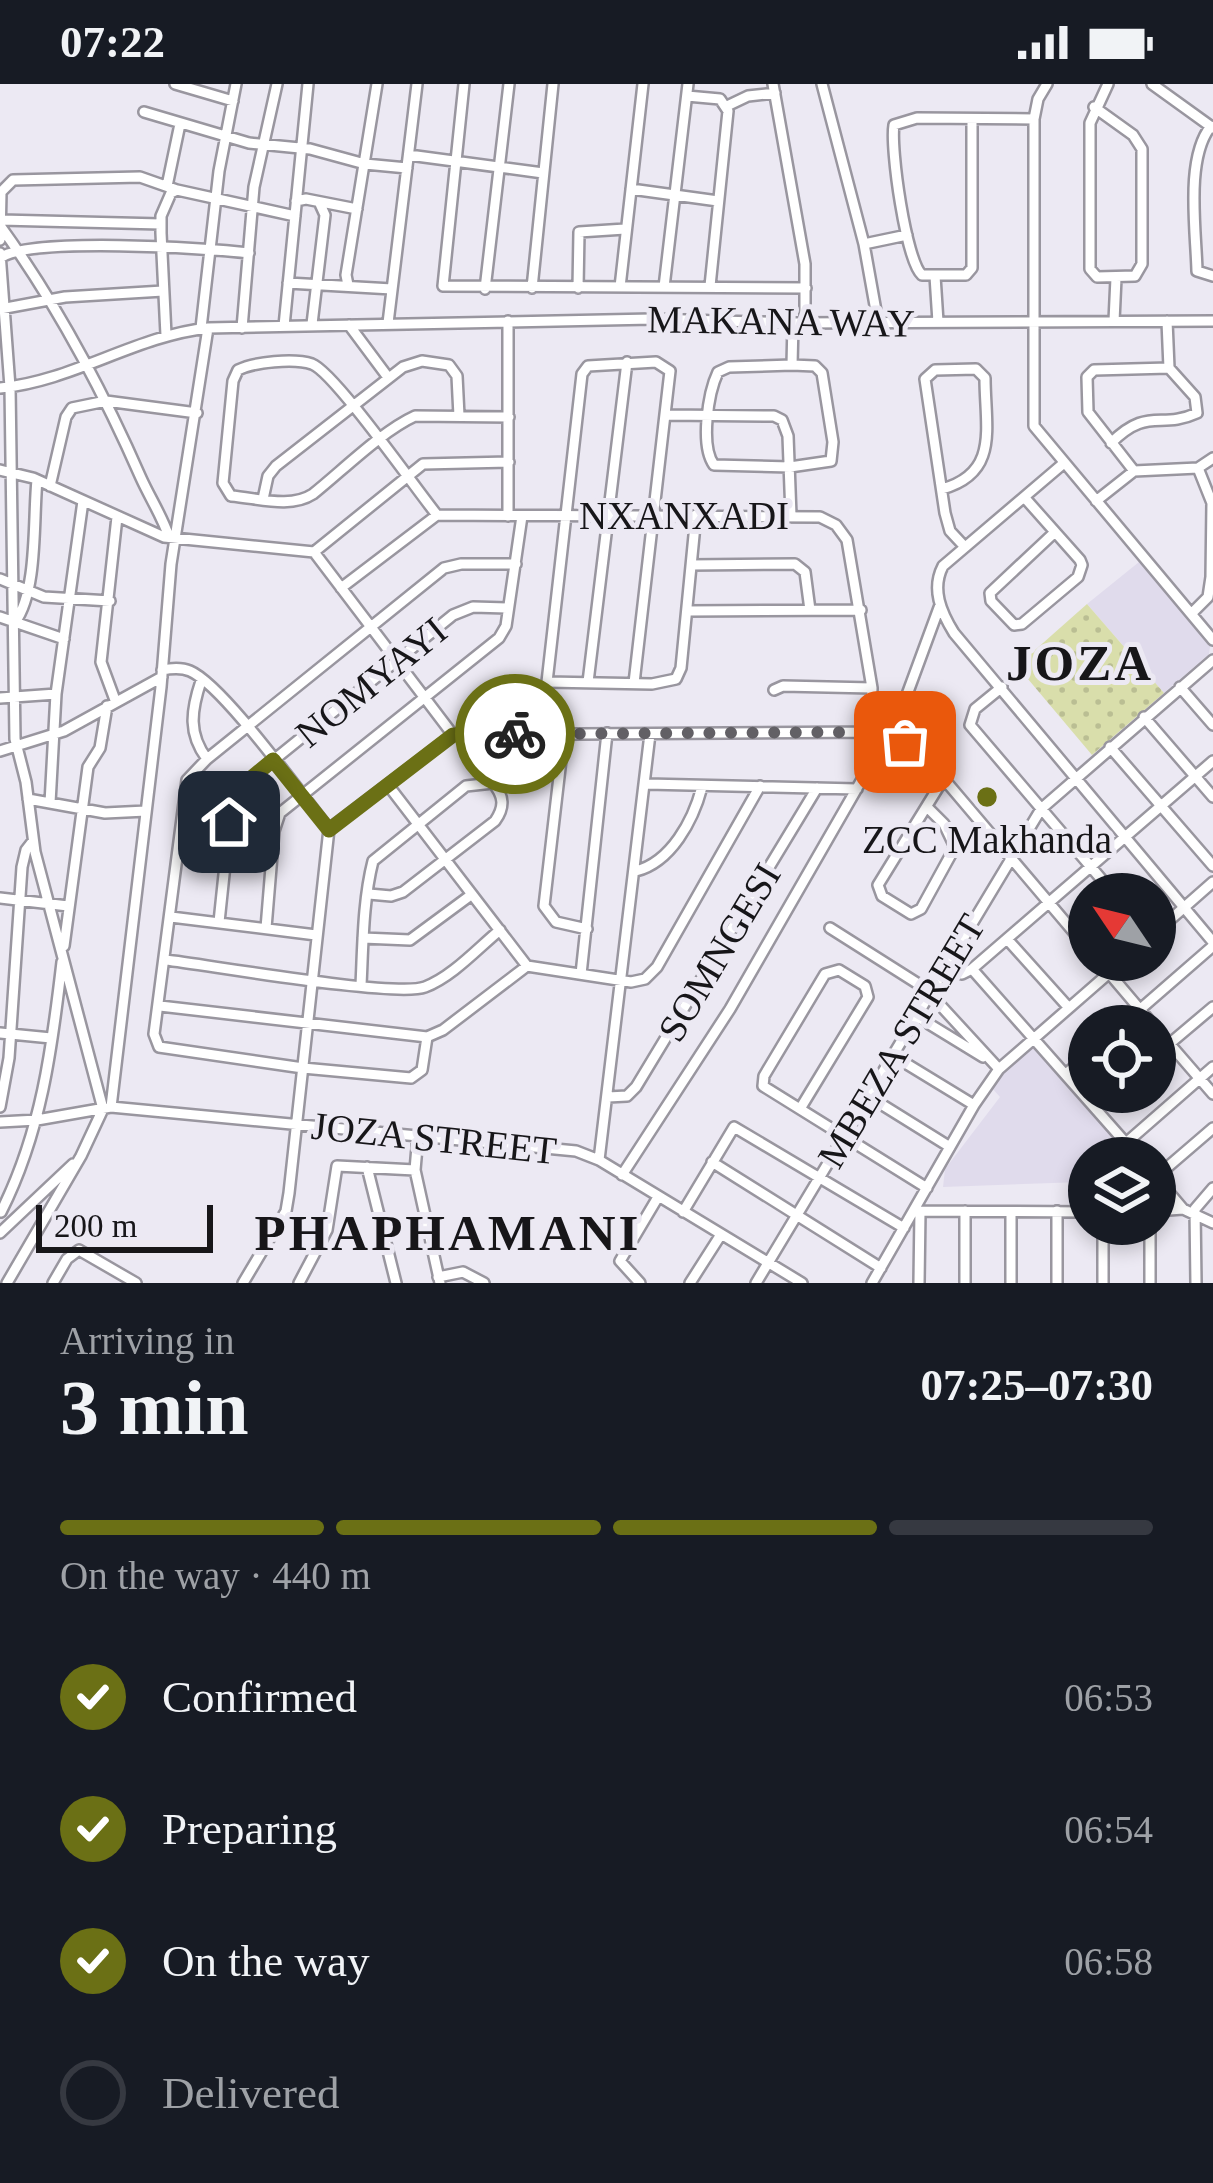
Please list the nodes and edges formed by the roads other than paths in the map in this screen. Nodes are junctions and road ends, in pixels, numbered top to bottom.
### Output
1 (175, 84) edge
2 (236, 84) edge
3 (277, 84) edge
4 (308, 84) edge
5 (377, 84) edge
6 (418, 84) edge
7 (464, 84) edge
8 (509, 84) edge
9 (553, 84) edge
10 (644, 84) edge
11 (722, 84) edge
12 (822, 84) edge
13 (1047, 84) edge
14 (1108, 84) edge
15 (1152, 84) edge
16 (774, 89) edge
17 (687, 90) edge
18 (233, 101) junction
19 (724, 102) junction
20 (1094, 107) junction
21 (143, 112) dead end
22 (972, 119) junction
23 (1034, 119) junction
24 (180, 124) junction
25 (1212, 127) edge
26 (226, 135) junction
27 (263, 146) junction
28 (301, 148) junction
29 (409, 155) junction
30 (454, 162) junction
31 (365, 164) junction
32 (500, 167) junction
33 (407, 168) junction
34 (543, 173) junction
35 (631, 189) junction
36 (170, 191) junction
37 (675, 195) junction
38 (218, 200) junction
39 (296, 201) junction
40 (718, 201) junction
41 (320, 203) junction
42 (252, 206) junction
43 (357, 209) junction
44 (295, 216) junction
45 (1213, 222) edge
46 (2, 223) edge
47 (1197, 223) junction
48 (161, 224) junction
49 (626, 229) junction
50 (907, 235) junction
51 (0, 240) edge
52 (864, 244) junction
53 (161, 248) junction
54 (17, 249) junction
55 (211, 249) junction
56 (249, 253) junction
57 (0, 256) edge
58 (935, 276) junction
59 (1213, 276) edge
60 (1116, 278) junction
61 (288, 283) junction
62 (316, 284) junction
63 (348, 285) junction
64 (710, 286) junction
65 (620, 287) junction
66 (664, 287) junction
67 (806, 287) junction
68 (532, 288) junction
69 (578, 288) junction
70 (392, 289) junction
71 (485, 289) junction
72 (163, 290) junction
73 (51, 299) junction
74 (2, 309) edge
75 (508, 321) junction
76 (1114, 321) junction
77 (1167, 321) junction
78 (1213, 321) edge
79 (388, 322) junction
80 (878, 322) junction
81 (938, 322) junction
82 (1036, 322) junction
83 (799, 323) junction
84 (312, 324) junction
85 (349, 325) junction
86 (284, 326) junction
87 (204, 328) junction
88 (242, 328) junction
89 (166, 334) junction
90 (4, 353) edge
91 (627, 362) junction
92 (88, 365) junction
93 (792, 365) junction
94 (1169, 368) junction
95 (387, 376) junction
96 (5, 388) edge
97 (106, 401) junction
98 (351, 406) junction
99 (197, 413) junction
100 (666, 415) junction
101 (459, 416) junction
102 (710, 416) junction
103 (508, 417) junction
104 (379, 442) junction
105 (1111, 442) junction
106 (1213, 458) edge
107 (509, 462) junction
108 (1064, 463) junction
109 (790, 467) junction
110 (1198, 468) junction
111 (1134, 470) junction
112 (6, 472) edge
113 (405, 476) junction
114 (37, 480) junction
115 (50, 486) junction
116 (942, 489) junction
117 (1024, 496) junction
118 (263, 499) junction
119 (83, 501) junction
120 (1096, 501) junction
121 (565, 514) junction
122 (609, 514) junction
123 (437, 515) junction
124 (654, 515) junction
125 (696, 515) junction
126 (522, 516) junction
127 (791, 516) junction
128 (0, 517) edge
129 (117, 517) junction
130 (508, 517) junction
131 (13, 519) junction
132 (1055, 532) junction
133 (173, 536) junction
134 (964, 546) junction
135 (1212, 547) edge
136 (314, 552) junction
137 (500, 564) junction
138 (516, 564) junction
139 (692, 565) junction
140 (0, 579) edge
141 (14, 587) junction
142 (341, 588) junction
143 (510, 588) junction
144 (26, 592) junction
145 (68, 599) junction
146 (110, 601) junction
147 (940, 605) junction
148 (507, 608) junction
149 (810, 610) junction
150 (861, 610) junction
151 (687, 611) junction
152 (1192, 613) junction
153 (0, 617) edge
154 (15, 622) junction
155 (371, 624) junction
156 (64, 639) junction
157 (1213, 640) edge
158 (0, 655) edge
159 (15, 657) junction
160 (397, 659) junction
161 (1213, 659) edge
162 (162, 674) junction
163 (201, 681) junction
164 (588, 682) junction
165 (634, 682) junction
166 (1002, 687) junction
167 (1180, 687) junction
168 (872, 688) junction
169 (773, 690) dead end
170 (56, 694) junction
171 (14, 696) junction
172 (424, 696) junction
173 (0, 698) edge
174 (111, 703) junction
175 (1144, 718) junction
176 (1213, 725) edge
177 (248, 727) junction
178 (872, 732) junction
179 (608, 733) junction
180 (56, 734) junction
181 (564, 734) junction
182 (650, 734) junction
183 (453, 735) junction
184 (887, 736) junction
185 (0, 742) edge
186 (17, 746) junction
187 (1110, 747) junction
188 (0, 751) edge
189 (207, 759) junction
190 (273, 760) junction
191 (1213, 761) edge
192 (1076, 777) junction
193 (1196, 777) junction
194 (944, 778) junction
195 (647, 784) junction
196 (388, 785) junction
197 (760, 786) junction
198 (702, 787) junction
199 (817, 788) junction
200 (857, 789) junction
201 (301, 794) junction
202 (1213, 797) edge
203 (28, 799) junction
204 (50, 803) junction
205 (1161, 806) junction
206 (927, 807) junction
207 (1041, 809) junction
208 (84, 811) junction
209 (146, 811) junction
210 (417, 824) junction
211 (329, 830) junction
212 (1126, 837) junction
213 (33, 840) junction
214 (1010, 857) junction
215 (444, 859) junction
216 (1213, 866) edge
217 (1091, 867) junction
218 (636, 871) junction
219 (1096, 873) edge
220 (1213, 882) edge
221 (369, 894) junction
222 (471, 895) junction
223 (0, 898) edge
224 (21, 901) junction
225 (1049, 902) junction
226 (49, 903) junction
227 (68, 906) junction
228 (1185, 907) junction
229 (1176, 915) edge
230 (171, 917) junction
231 (219, 922) junction
232 (1068, 925) edge
233 (266, 928) junction
234 (587, 928) junction
235 (830, 928) dead end
236 (500, 930) junction
237 (316, 935) junction
238 (364, 938) junction
239 (1007, 939) junction
240 (1213, 944) edge
241 (63, 951) junction
242 (166, 960) junction
243 (526, 966) junction
244 (972, 969) junction
245 (944, 970) junction
246 (581, 974) junction
247 (311, 979) junction
248 (622, 981) junction
249 (1100, 981) edge
250 (1116, 981) edge
251 (361, 985) junction
252 (930, 993) junction
253 (1072, 1005) edge
254 (1136, 1005) edge
255 (1146, 1005) edge
256 (160, 1006) junction
257 (1068, 1007) edge
258 (1213, 1007) edge
259 (1068, 1009) edge
260 (916, 1016) junction
261 (308, 1024) junction
262 (6, 1034) edge
263 (427, 1037) junction
264 (51, 1038) junction
265 (1033, 1038) junction
266 (1176, 1039) edge
267 (1176, 1051) edge
268 (892, 1055) junction
269 (988, 1059) junction
270 (1213, 1067) edge
271 (303, 1068) junction
272 (999, 1069) junction
273 (1066, 1074) joint
274 (1068, 1076) edge
275 (1199, 1078) junction
276 (1213, 1094) edge
277 (608, 1096) junction
278 (868, 1096) junction
279 (974, 1105) junction
280 (0, 1107) edge
281 (107, 1108) junction
282 (800, 1109) junction
283 (1099, 1113) edge
284 (37, 1120) junction
285 (0, 1122) edge
286 (296, 1124) junction
287 (1213, 1128) edge
288 (418, 1136) junction
289 (844, 1136) junction
290 (1121, 1137) edge
291 (1133, 1137) edge
292 (950, 1147) junction
293 (81, 1156) junction
294 (1176, 1159) edge
295 (599, 1160) junction
296 (712, 1162) junction
297 (367, 1167) junction
298 (415, 1170) junction
299 (622, 1175) junction
300 (821, 1176) junction
301 (927, 1188) junction
302 (1213, 1188) edge
303 (658, 1197) junction
304 (1176, 1198) edge
305 (917, 1211) junction
306 (964, 1211) junction
307 (1057, 1211) junction
308 (1068, 1211) edge
309 (1176, 1211) edge
310 (1, 1212) edge
311 (683, 1212) junction
312 (1011, 1212) junction
313 (1189, 1212) junction
314 (22, 1213) junction
315 (798, 1216) junction
316 (1213, 1223) edge
317 (904, 1228) junction
318 (0, 1232) edge
319 (720, 1235) junction
320 (1102, 1245) edge
321 (1150, 1245) edge
322 (768, 1264) junction
323 (881, 1268) junction
324 (439, 1280) edge
325 (304, 1281) edge
326 (8, 1283) edge
327 (53, 1283) edge
328 (136, 1283) edge
329 (243, 1283) edge
330 (396, 1283) edge
331 (484, 1283) edge
332 (640, 1283) edge
333 (690, 1283) edge
334 (756, 1283) edge
335 (802, 1283) edge
336 (872, 1283) edge
337 (920, 1283) edge
338 (965, 1283) edge
339 (1011, 1283) edge
340 (1057, 1283) edge
341 (1103, 1283) edge
342 (1150, 1283) edge
343 (1196, 1283) edge

1 - 18 street
2 - 18 street
3 - 27 street
4 - 28 street
5 - 31 street
6 - 29 street
7 - 30 street
8 - 32 street
9 - 34 street
10 - 35 street
11 - 19 street
12 - 52 street
13 - 23 street
14 - 20 street
15 - 25 street
16 - 19 street
16 - 67 street
17 - 19 street
17 - 37 street
18 - 26 street
19 - 40 street
20 - 60 street
20 - 60 street
21 - 24 street
22 - 23 street
22 - 50 street
22 - 58 street
23 - 82 street
24 - 26 street
24 - 36 street
25 - 47 street
26 - 27 street
26 - 38 street
27 - 28 street
27 - 42 street
28 - 31 street
28 - 39 street
29 - 30 street
29 - 33 street
30 - 32 street
30 - 71 street
31 - 33 street
31 - 43 street
32 - 34 street
32 - 71 street
33 - 70 street
34 - 68 street
35 - 37 street
35 - 49 street
36 - 38 street
36 - 46 street
36 - 48 street
37 - 40 street
37 - 66 street
38 - 42 street
38 - 55 street
39 - 41 street
39 - 44 street
40 - 64 street
41 - 43 street
41 - 62 street
42 - 44 street
42 - 56 street
43 - 63 street
44 - 61 street
45 - 47 street
46 - 48 street
46 - 51 street
46 - 54 street
47 - 59 street
48 - 53 street
49 - 65 street
49 - 69 street
50 - 52 street
50 - 58 street
52 - 80 street
53 - 54 street
53 - 55 street
53 - 72 street
54 - 57 street
54 - 73 street
55 - 56 street
55 - 87 street
56 - 88 street
57 - 74 street
58 - 81 street
60 - 76 street
61 - 62 street
61 - 86 street
62 - 63 street
62 - 84 street
63 - 70 street
64 - 66 street
64 - 67 street
65 - 66 street
65 - 69 street
67 - 83 street
68 - 69 street
68 - 71 street
70 - 79 street
72 - 73 street
72 - 89 street
73 - 74 street
73 - 92 street
74 - 90 street
75 - 79 street, MAKANA WAY
75 - 83 street, MAKANA WAY
75 - 103 street
76 - 77 street, MAKANA WAY
76 - 82 street, MAKANA WAY
77 - 78 street, MAKANA WAY
77 - 94 street
79 - 85 street, MAKANA WAY
80 - 81 street, MAKANA WAY
80 - 83 street, MAKANA WAY
81 - 82 street, MAKANA WAY
82 - 108 street
83 - 93 street
84 - 85 street, MAKANA WAY
84 - 86 street, MAKANA WAY
85 - 95 street
86 - 88 street, MAKANA WAY
87 - 88 street, MAKANA WAY
87 - 89 street, MAKANA WAY
87 - 99 street
89 - 92 street, MAKANA WAY
90 - 96 street
91 - 100 street
91 - 121 street
91 - 122 street
92 - 96 street, MAKANA WAY
92 - 97 street
93 - 102 street
93 - 109 street
94 - 105 street
94 - 105 street
95 - 98 street
95 - 101 street
96 - 112 street
97 - 99 street
97 - 115 street
97 - 133 street
98 - 104 street
98 - 118 street
98 - 118 street
99 - 133 street
100 - 102 street
100 - 124 street
101 - 103 street
101 - 104 street
102 - 109 street
102 - 109 street
103 - 107 street
104 - 113 street
104 - 118 street
105 - 111 street
106 - 110 street
107 - 113 street
107 - 130 street
108 - 117 street
108 - 120 street
109 - 127 street
110 - 111 street
110 - 135 street
111 - 120 street
112 - 114 street
112 - 131 street
113 - 123 street
113 - 136 street
114 - 115 street
114 - 144 street
115 - 119 street
116 - 116 street
116 - 134 street
117 - 132 street
117 - 134 street
119 - 129 street
119 - 145 street
120 - 152 street
121 - 122 street, NXANXADI
121 - 126 street, NXANXADI
121 - 164 street
122 - 124 street, NXANXADI
122 - 164 street
123 - 130 street, NXANXADI
123 - 142 street
124 - 125 street, NXANXADI
124 - 165 street
125 - 127 street, NXANXADI
125 - 139 street
126 - 130 street, NXANXADI
126 - 138 street
127 - 150 street, NXANXADI
128 - 131 street
129 - 133 street
129 - 146 street
131 - 141 street
132 - 132 street
133 - 136 street
133 - 162 street
134 - 147 street
135 - 152 street
136 - 142 street
137 - 138 street
137 - 143 street
137 - 155 street
138 - 143 street
139 - 149 street
139 - 151 street
140 - 141 street
141 - 144 street
141 - 154 street
142 - 155 street
143 - 148 street
144 - 145 street
144 - 154 street
145 - 146 street
145 - 156 street
146 - 174 street
147 - 166 street
147 - 184 street
148 - 160 street, NOMYAYI
148 - 172 street
149 - 150 street
149 - 151 street
150 - 168 street, NXANXADI
151 - 165 street
152 - 157 street
153 - 154 street
154 - 156 street
154 - 159 street
155 - 160 street
155 - 177 street
156 - 170 street
158 - 159 street
159 - 171 street
160 - 172 street
160 - 190 street, NOMYAYI
161 - 167 street, MBEZA STREET
162 - 163 street
162 - 174 street
162 - 209 street
163 - 177 street
163 - 189 street
164 - 165 street
166 - 192 street
166 - 207 street
167 - 175 street, MBEZA STREET
167 - 176 street
168 - 169 street
168 - 178 street, NXANXADI
170 - 171 street
170 - 180 street
171 - 173 street
171 - 186 street
172 - 183 street
172 - 201 street
174 - 180 street
174 - 208 street
175 - 187 street, MBEZA STREET
175 - 193 street
177 - 189 street
177 - 190 street
178 - 182 street
178 - 184 street
179 - 181 street
179 - 182 street
179 - 234 street
180 - 186 street
180 - 204 street
181 - 183 street
181 - 234 street
182 - 195 street
183 - 196 street
184 - 194 street
184 - 200 street
185 - 186 street
186 - 188 street
186 - 203 street
187 - 192 street, MBEZA STREET
187 - 205 street
189 - 230 street
190 - 201 street
190 - 231 street, NOMYAYI
191 - 193 street
192 - 207 street, MBEZA STREET
192 - 212 street
193 - 202 street
193 - 205 street
194 - 206 street
194 - 214 street
195 - 198 street
195 - 218 street
196 - 210 street
196 - 211 street
197 - 198 street
197 - 199 street
197 - 248 street
198 - 218 street
199 - 200 street
199 - 277 street, SOMNGESI
200 - 299 street
201 - 211 street
201 - 233 street
203 - 204 street
203 - 213 street
204 - 208 street
205 - 212 street
205 - 216 street
206 - 206 street
207 - 214 street, MBEZA STREET
207 - 217 street
208 - 209 street
208 - 227 street
209 - 281 street
210 - 215 street
210 - 215 street
210 - 221 street
211 - 237 street
212 - 217 street
212 - 228 street
213 - 224 street
213 - 226 street
214 - 225 street
214 - 245 street, MBEZA STREET
215 - 221 street
215 - 222 street
217 - 219 street
217 - 225 street
218 - 248 street
220 - 228 street
221 - 238 street
222 - 236 street
222 - 238 street
223 - 224 street
224 - 226 street
224 - 262 street
225 - 232 street
225 - 239 street
226 - 227 street
226 - 241 street
227 - 241 street
228 - 229 street
228 - 240 street
230 - 231 street
230 - 242 street
231 - 233 street
233 - 237 street
234 - 246 street
235 - 252 street
236 - 243 street
236 - 251 street
237 - 247 street
238 - 251 street
239 - 244 street
239 - 257 street
240 - 255 street
241 - 264 street
241 - 281 street
242 - 247 street
242 - 256 street
243 - 246 street
243 - 263 street
244 - 245 street
244 - 265 street
245 - 252 street, MBEZA STREET
246 - 248 street
247 - 251 street
247 - 261 street
248 - 277 street
249 - 253 street
250 - 254 street
252 - 260 street, MBEZA STREET
252 - 269 street
256 - 261 street
256 - 271 street
258 - 266 street
259 - 265 street
260 - 268 street, MBEZA STREET
260 - 269 street
261 - 263 street
261 - 271 street
262 - 264 street
262 - 280 street
263 - 271 street
264 - 284 street
265 - 272 street
265 - 273 street
267 - 275 street
268 - 278 street, MBEZA STREET
268 - 279 street
269 - 272 street
270 - 275 street
271 - 286 street
272 - 279 street
273 - 274 street
275 - 276 street
275 - 291 street
277 - 295 street
278 - 289 street, MBEZA STREET
278 - 292 street
279 - 292 street
281 - 284 street, JOZA STREET
281 - 286 street, JOZA STREET
281 - 293 street
282 - 282 street
282 - 289 street
283 - 290 street
284 - 285 street, JOZA STREET
284 - 310 street
286 - 288 street, JOZA STREET
286 - 329 street
287 - 294 street
288 - 295 street, JOZA STREET
288 - 298 street
289 - 300 street, MBEZA STREET
289 - 301 street
292 - 301 street
293 - 314 street
293 - 326 street
295 - 299 street, JOZA STREET
296 - 300 street
296 - 311 street
296 - 315 street
297 - 298 street
297 - 325 street
297 - 330 street
298 - 324 street
299 - 303 street, JOZA STREET
300 - 315 street, MBEZA STREET
300 - 317 street
301 - 305 street
302 - 313 street
303 - 311 street, JOZA STREET
303 - 332 street
304 - 313 street
305 - 306 street
305 - 317 street
305 - 337 street
306 - 312 street
306 - 338 street
307 - 308 street
307 - 312 street
307 - 340 street
309 - 313 street
310 - 314 street
311 - 319 street, JOZA STREET
312 - 339 street
313 - 316 street
313 - 343 street
314 - 318 street
315 - 322 street, MBEZA STREET
315 - 323 street
317 - 323 street
319 - 322 street, JOZA STREET
319 - 333 street
320 - 341 street
321 - 342 street
322 - 334 street, MBEZA STREET
322 - 335 street, JOZA STREET
323 - 336 street
324 - 331 street
327 - 328 street

